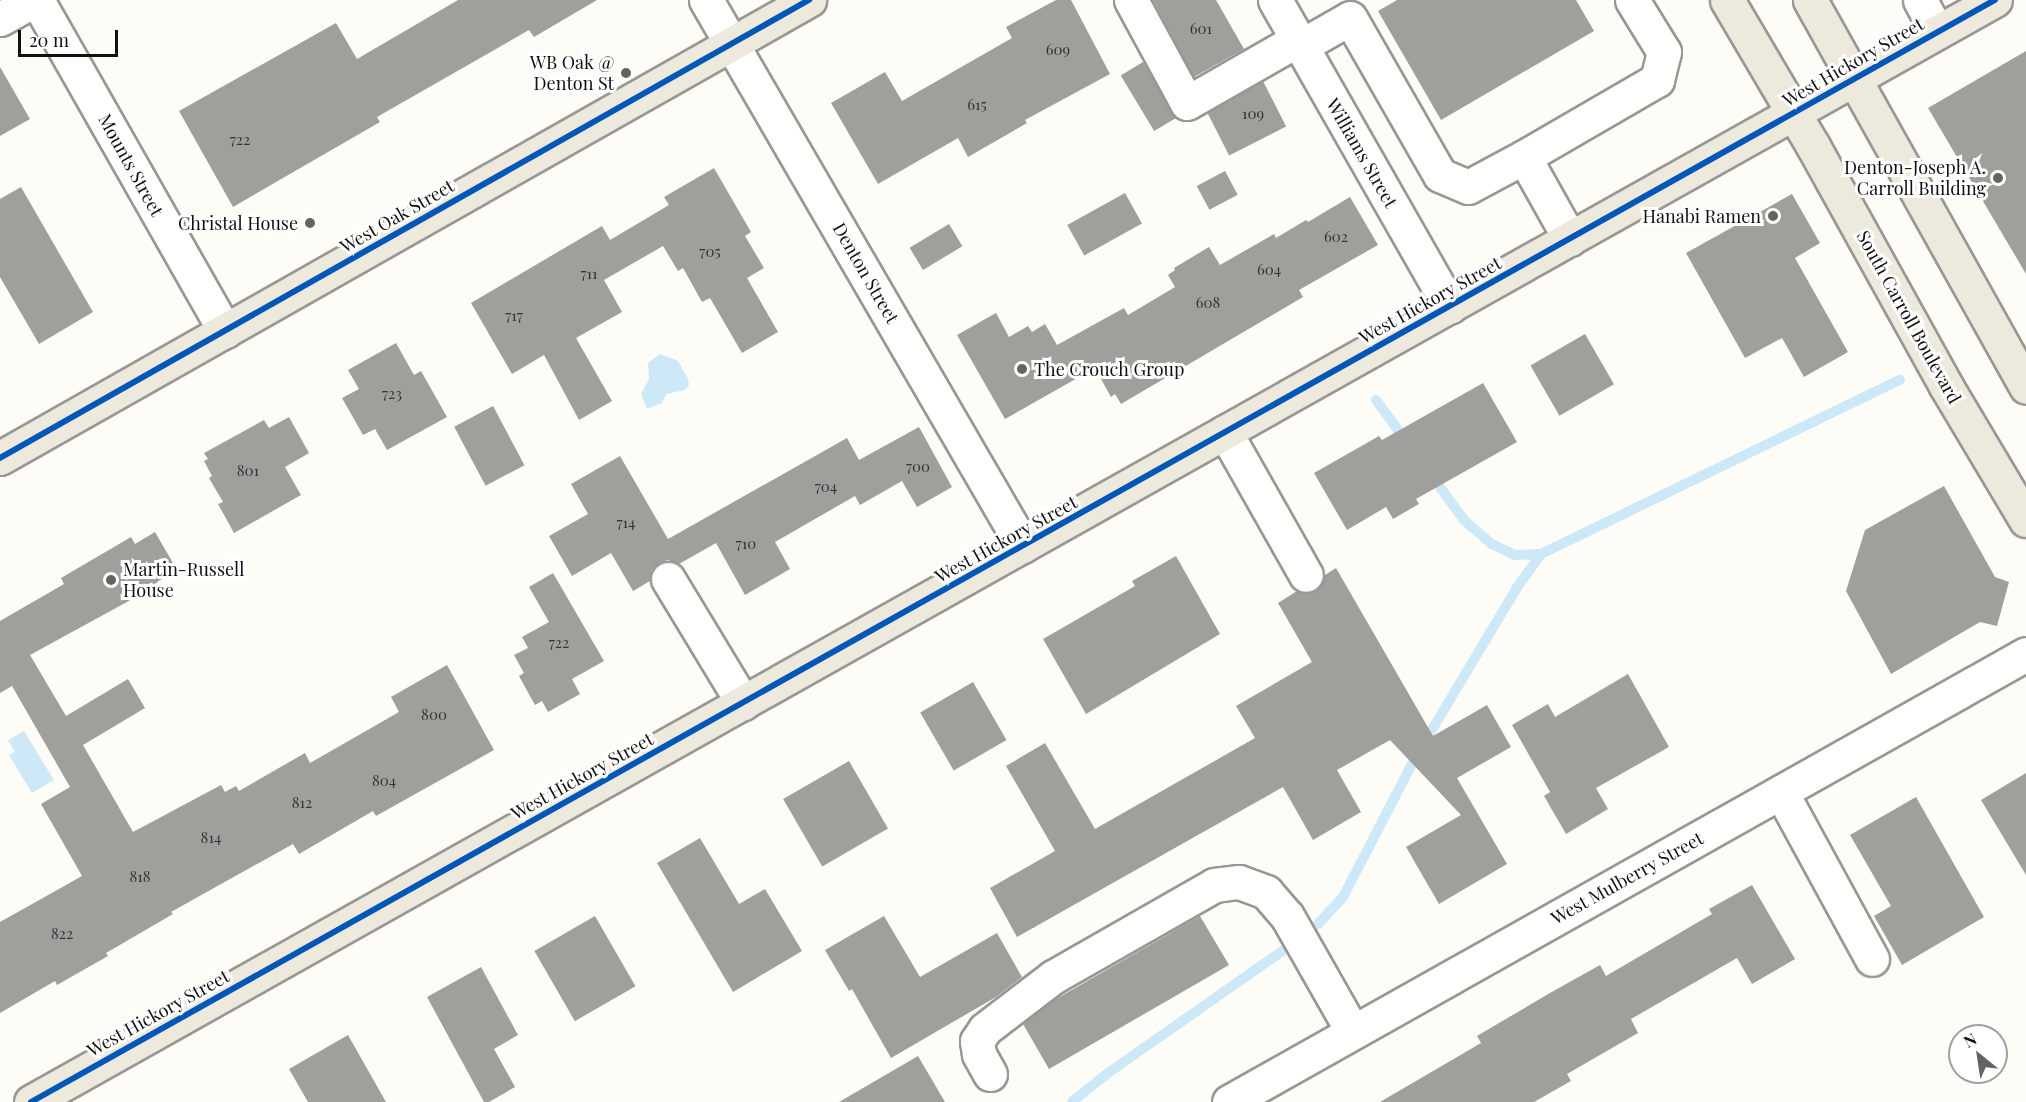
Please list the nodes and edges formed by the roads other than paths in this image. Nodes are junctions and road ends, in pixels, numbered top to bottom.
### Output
1 (36, 0) edge
2 (706, 0) edge
3 (809, 0) edge
4 (1131, 0) edge
5 (1275, 0) edge
6 (1632, 0) edge
7 (1727, 0) edge
8 (1810, 0) edge
9 (1920, 0) edge
10 (1995, 0) edge
11 (1345, 9) edge
12 (0, 19) edge
13 (1937, 32) junction
14 (1299, 43) junction
15 (731, 44) junction
16 (1854, 78) junction
17 (1794, 113) junction
18 (1524, 157) junction
19 (1570, 239) junction
20 (1450, 306) junction
21 (225, 331) junction
22 (2018, 353) edge
23 (2026, 387) edge
24 (1225, 432) junction
25 (0, 458) edge
26 (2026, 520) edge
27 (1023, 546) junction
28 (1306, 575) dead end
29 (668, 579) dead end
30 (2026, 654) edge
31 (743, 703) junction
32 (1781, 792) junction
33 (1872, 959) dead end
34 (1353, 1032) junction
35 (990, 1074) dead end
36 (31, 1102) edge
37 (1228, 1102) edge

1 - 12 street
1 - 21 street, Mounts Street
2 - 15 street, Denton Street
3 - 15 main road, West Oak Street
4 - 14 street
5 - 14 street, Williams Street
6 - 18 street
7 - 17 main road, South Carroll Boulevard
8 - 16 main road
9 - 13 street
10 - 13 main road, West Hickory Street
11 - 14 street
11 - 18 street
13 - 16 main road, West Hickory Street
14 - 20 street, Williams Street
15 - 21 main road, West Oak Street
15 - 27 street, Denton Street
16 - 17 main road, West Hickory Street
16 - 22 main road
17 - 19 main road, West Hickory Street
17 - 26 main road, South Carroll Boulevard
18 - 19 street
19 - 20 main road, West Hickory Street
20 - 24 main road, West Hickory Street
21 - 25 main road, West Oak Street
22 - 23 main road
24 - 27 main road, West Hickory Street
24 - 28 street
27 - 31 main road, West Hickory Street
29 - 31 street
30 - 32 street, West Mulberry Street
31 - 36 main road, West Hickory Street
32 - 33 street
32 - 34 street, West Mulberry Street
34 - 35 street
34 - 37 street, West Mulberry Street

